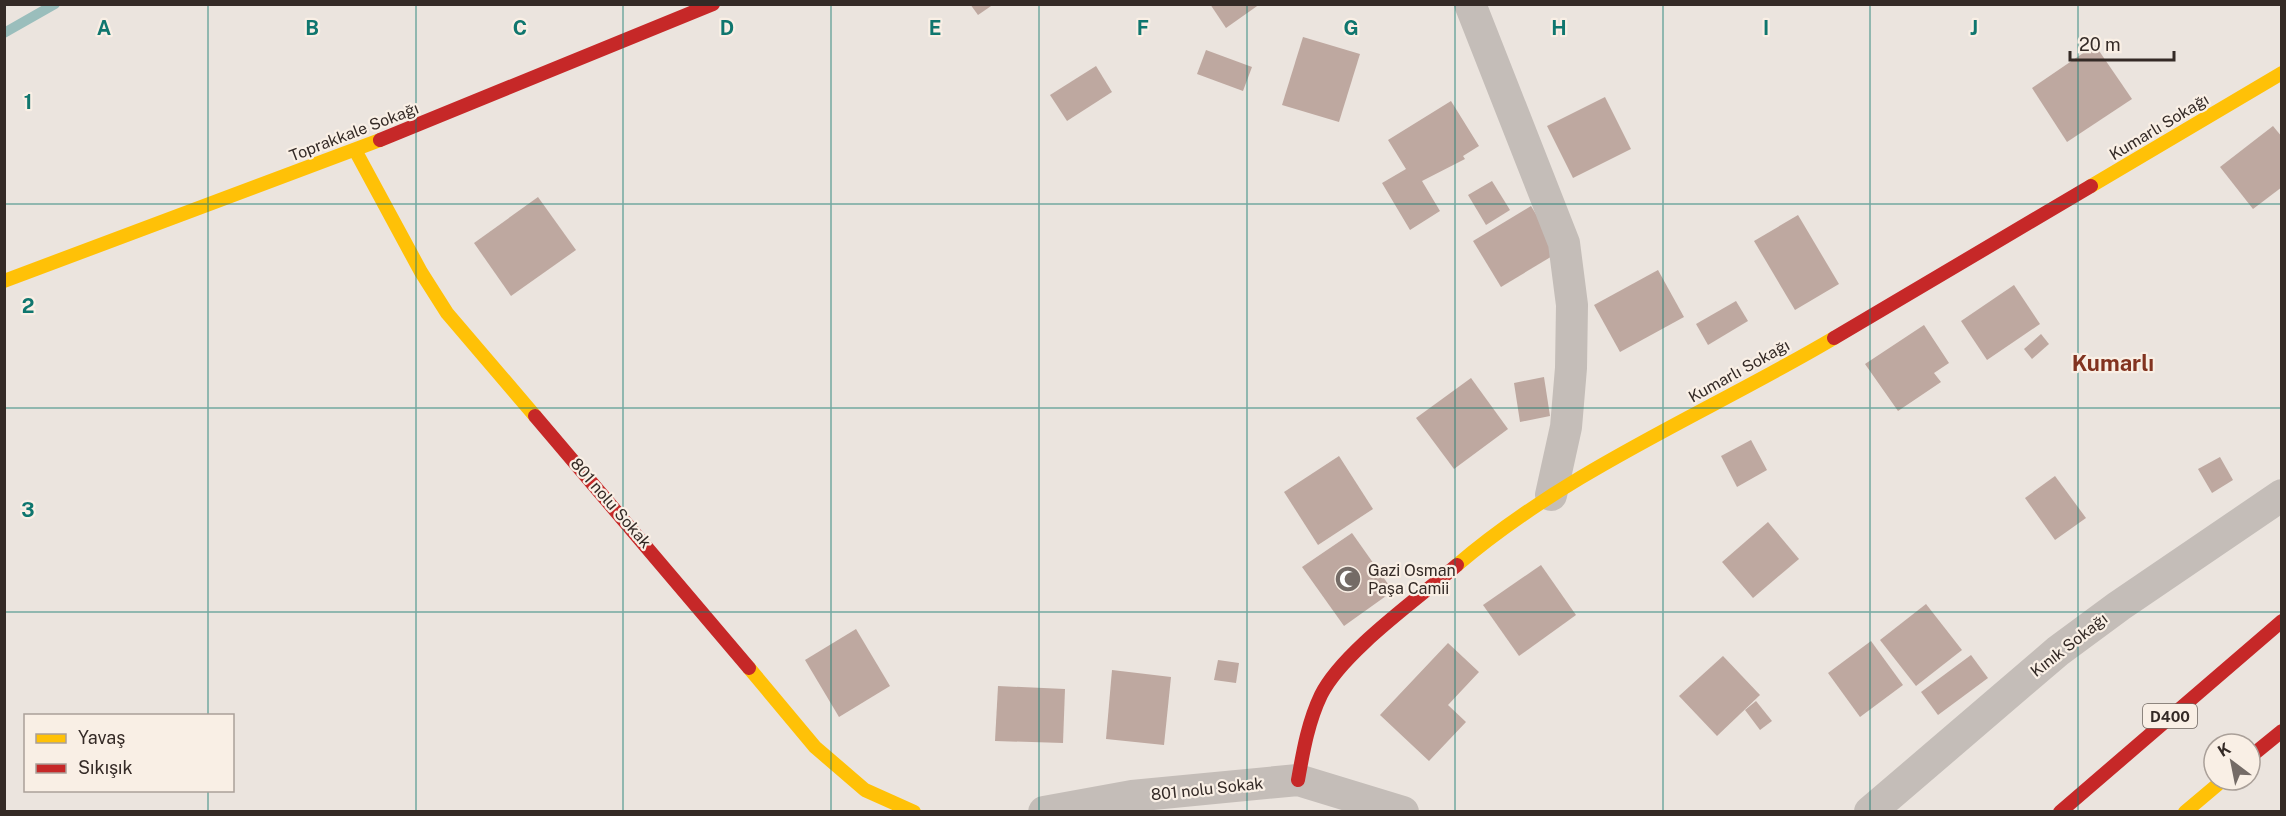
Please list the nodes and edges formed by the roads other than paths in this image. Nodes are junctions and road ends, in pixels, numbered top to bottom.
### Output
1 (712, 4) edge
2 (1470, 4) edge
3 (2282, 73) edge
4 (355, 150) junction
5 (4, 281) edge
6 (1551, 495) junction
7 (2277, 500) edge
8 (2282, 621) edge
9 (2282, 731) edge
10 (2262, 747) edge
11 (1299, 780) junction
12 (2209, 792) edge
13 (914, 812) edge
14 (1044, 812) edge
15 (1403, 812) edge
16 (1870, 812) edge
17 (2060, 812) edge
18 (2185, 812) edge

1 - 4 main road, Toprakkale Sokağı
2 - 6 street
3 - 6 main road, Kumarlı Sokağı
4 - 5 main road, Toprakkale Sokağı
4 - 13 main road, 801 nolu Sokak
6 - 11 main road, Kumarlı Sokağı
7 - 16 street, Kınık Sokağı
8 - 17 main road, D400
9 - 10 main road
11 - 14 street, 801 nolu Sokak
11 - 15 street
12 - 18 main road

